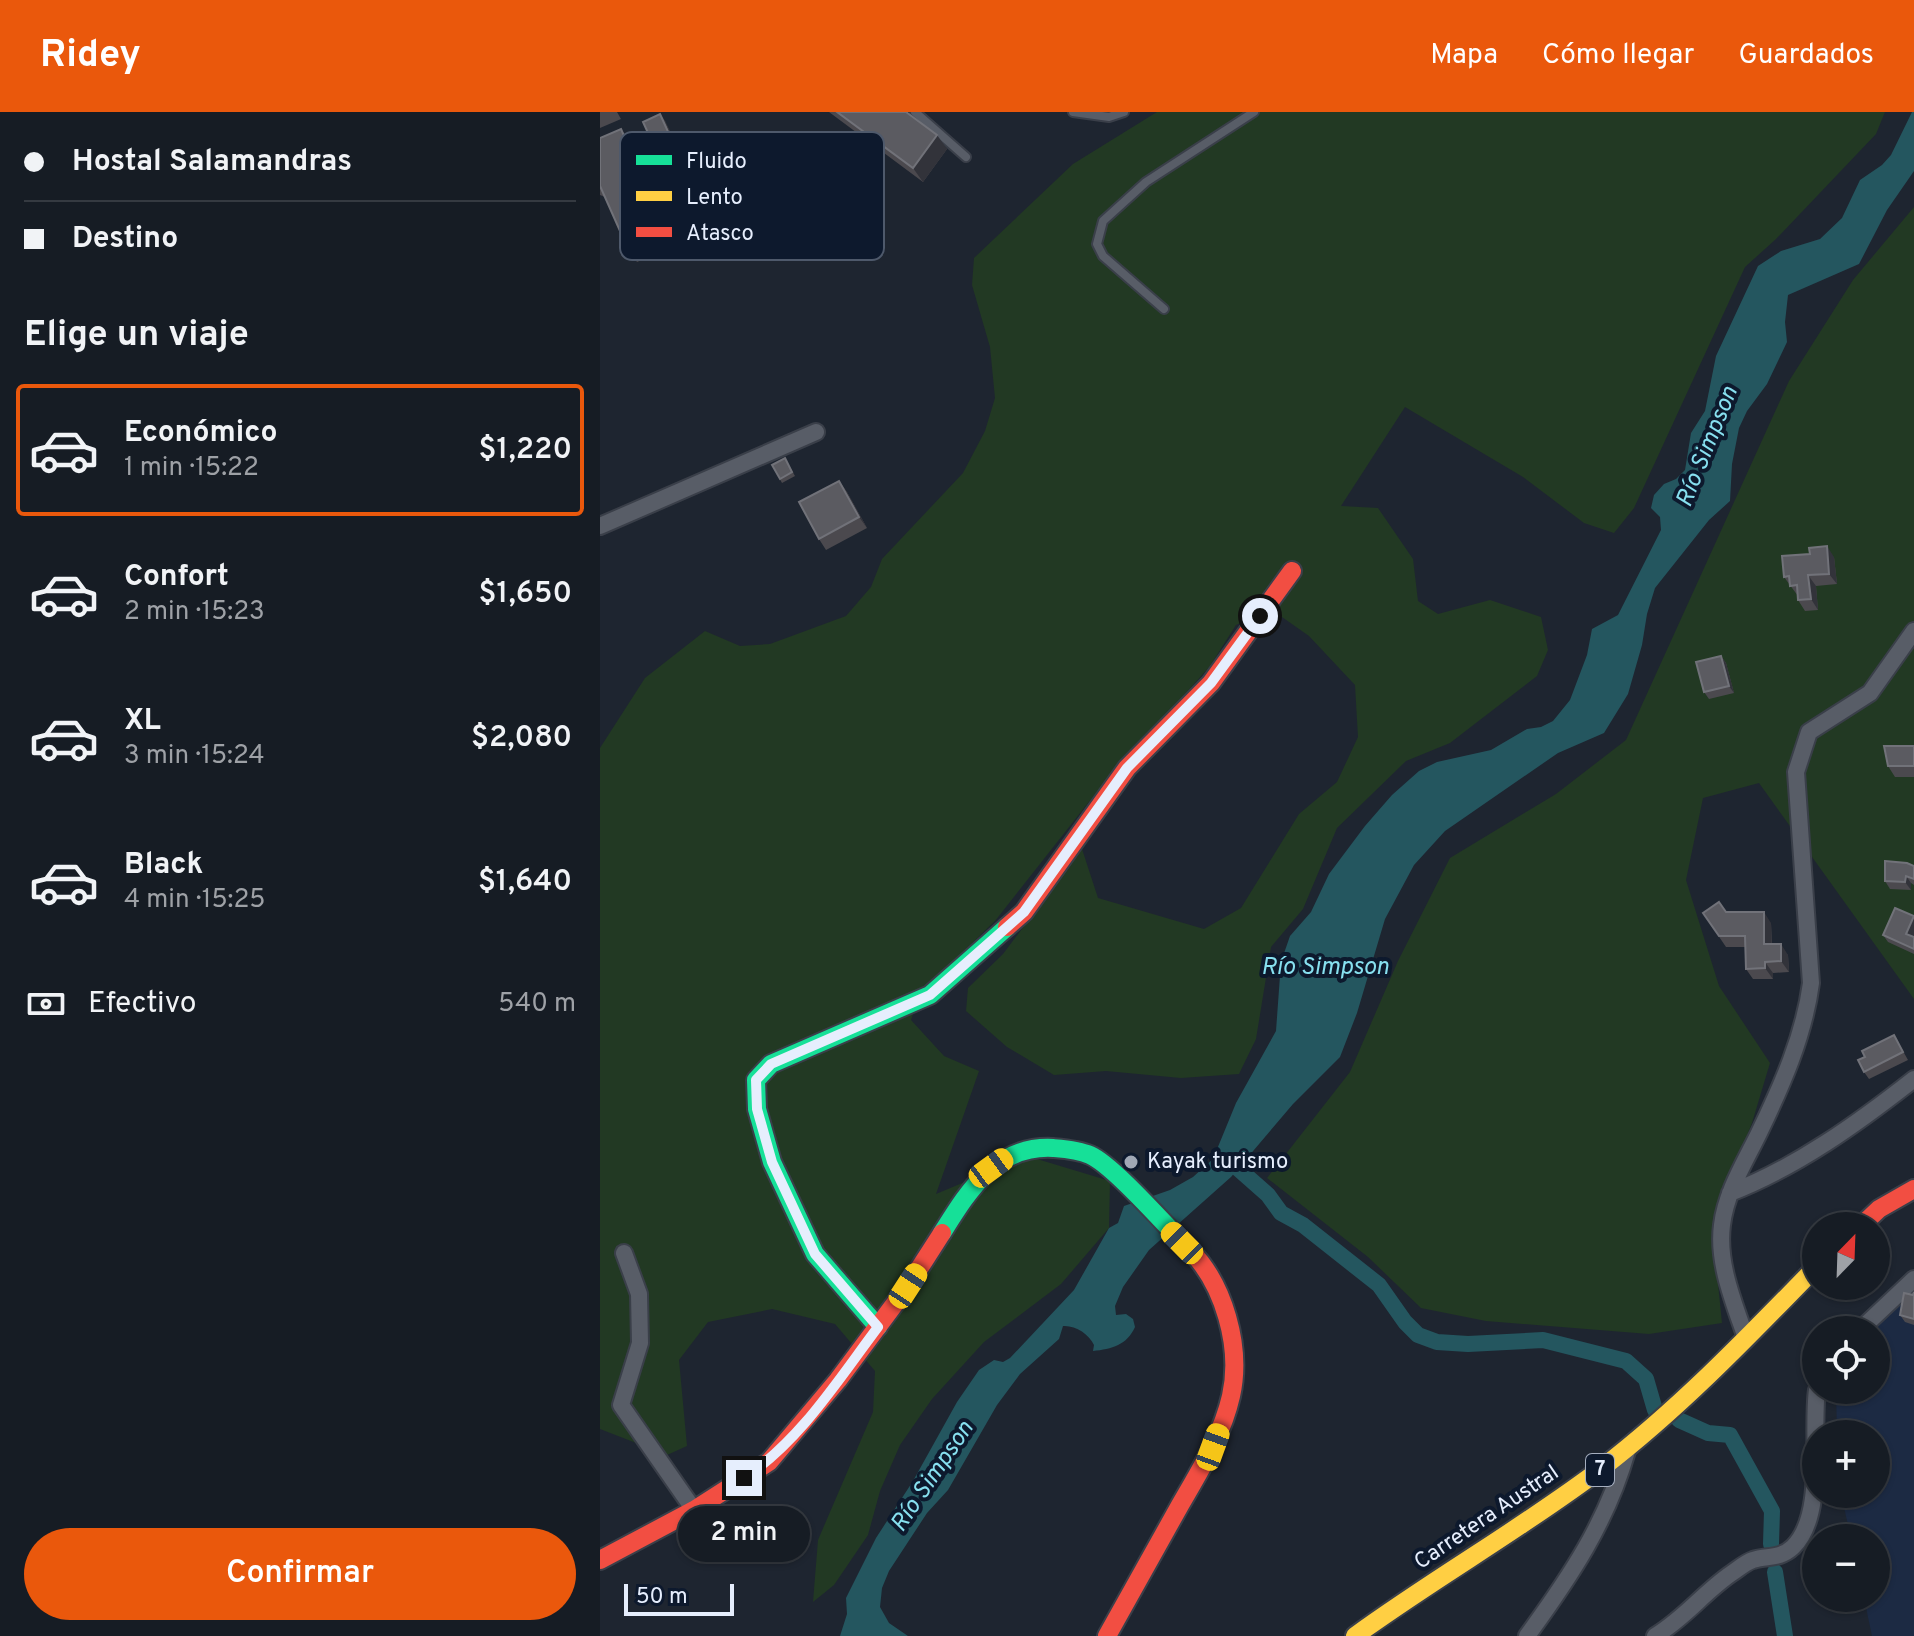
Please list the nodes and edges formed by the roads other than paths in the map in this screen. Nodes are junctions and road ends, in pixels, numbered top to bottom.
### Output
1 (915, 112) edge
2 (1073, 112) edge
3 (1124, 112) edge
4 (1254, 112) edge
5 (966, 157) dead end
6 (1164, 309) dead end
7 (816, 432) dead end
8 (600, 526) edge
9 (1292, 571) dead end
10 (1914, 631) edge
11 (1914, 1079) edge
12 (1914, 1189) edge
13 (1730, 1193) junction
14 (1876, 1212) edge
15 (624, 1253) dead end
16 (1914, 1279) edge
17 (1802, 1281) edge
18 (1875, 1316) edge
19 (878, 1327) junction
20 (1746, 1338) junction
21 (1815, 1404) edge
22 (1629, 1446) junction
23 (694, 1510) junction
24 (600, 1560) edge
25 (1107, 1636) edge
26 (1355, 1636) edge
27 (1527, 1636) edge
28 (1655, 1636) edge

1 - 5 lane
2 - 3 lane
4 - 6 lane
7 - 8 street
9 - 19 main road
10 - 13 street
11 - 13 street
12 - 14 main road
13 - 20 street
15 - 23 street
16 - 18 street
17 - 20 main road, Carretera Austral / 7
19 - 23 main road
19 - 25 main road
20 - 22 main road, Carretera Austral / 7
21 - 28 street
22 - 26 main road, Carretera Austral / 7
22 - 27 street
23 - 24 main road

